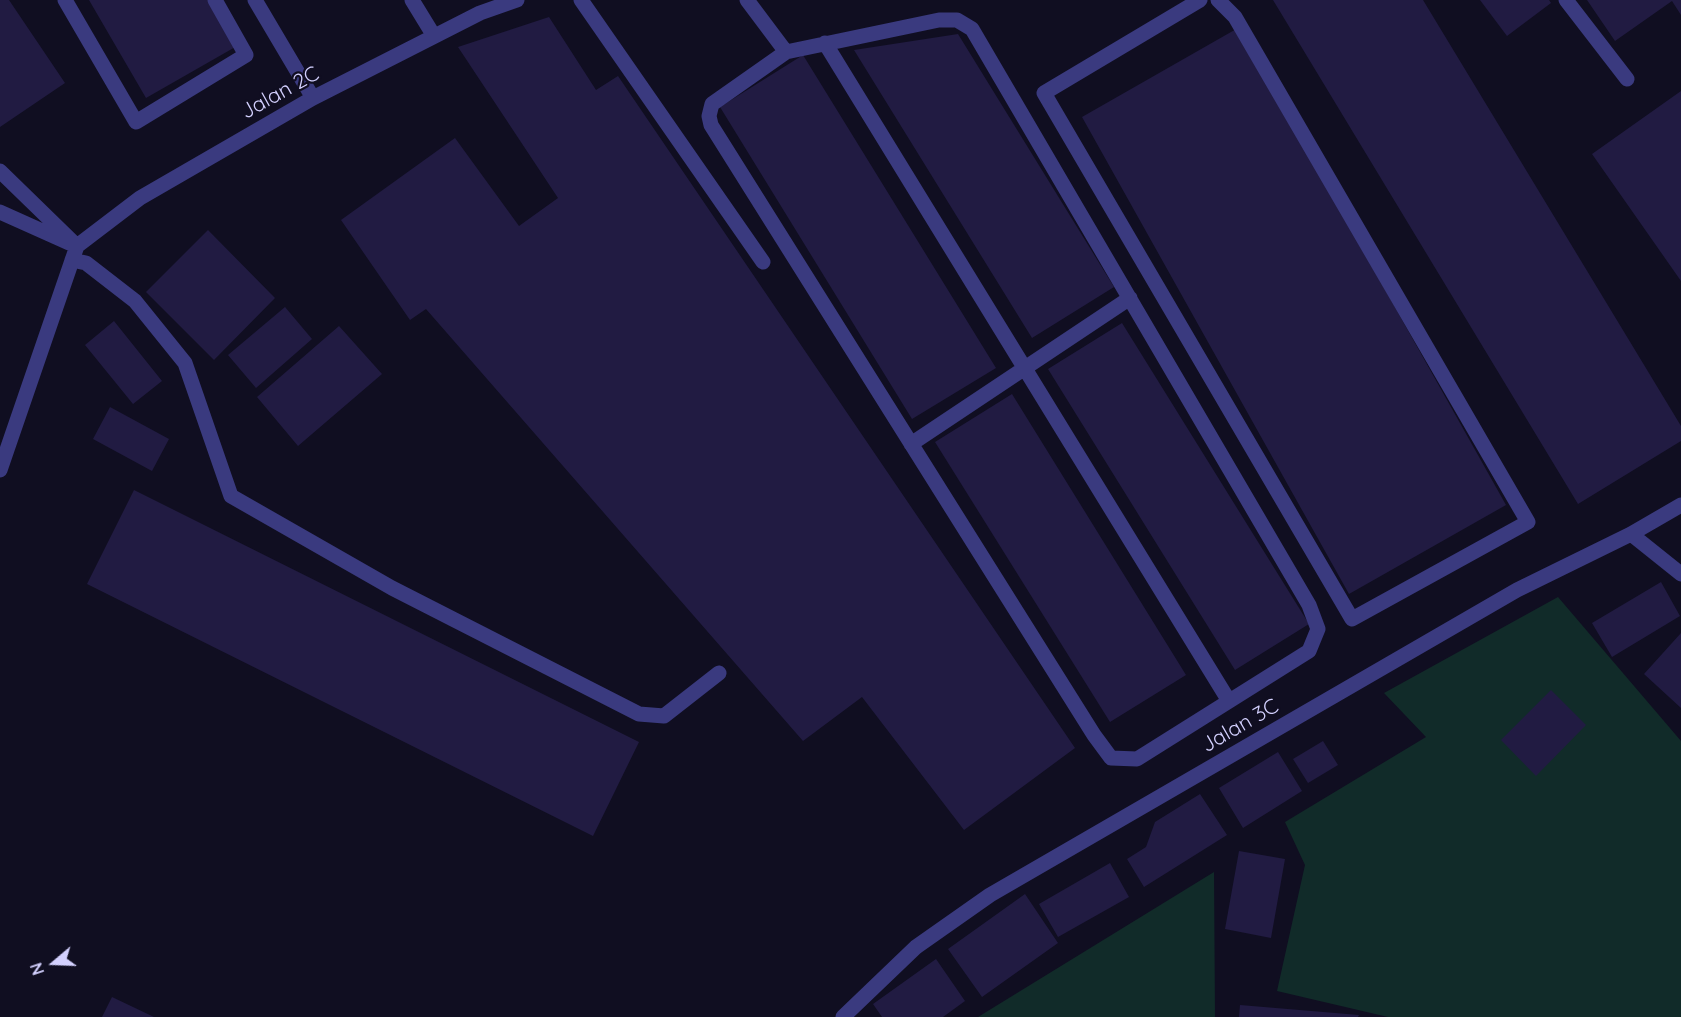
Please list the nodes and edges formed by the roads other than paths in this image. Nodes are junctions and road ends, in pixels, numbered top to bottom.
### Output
1 (65, 0) edge
2 (215, 0) edge
3 (255, 0) edge
4 (412, 0) edge
5 (517, 0) edge
6 (581, 0) edge
7 (747, 0) edge
8 (1200, 0) edge
9 (1218, 0) edge
10 (1566, 0) edge
11 (434, 36) junction
12 (825, 43) junction
13 (786, 52) junction
14 (1627, 79) dead end
15 (313, 98) junction
16 (0, 171) edge
17 (0, 212) edge
18 (75, 253) junction
19 (763, 262) dead end
20 (1130, 298) junction
21 (1024, 368) junction
22 (911, 444) junction
23 (3, 450) edge
24 (0, 470) edge
25 (1681, 505) edge
26 (1631, 534) junction
27 (1681, 574) edge
28 (718, 674) dead end
29 (1229, 701) junction
30 (843, 1017) edge

1 - 2 street
3 - 15 street
4 - 11 street
5 - 11 street, Jalan 2C
6 - 19 street
7 - 13 street
8 - 9 street
10 - 14 street
11 - 15 street, Jalan 2C
12 - 13 street
12 - 20 street
12 - 21 street
13 - 22 street
15 - 18 street, Jalan 2C
16 - 18 street
17 - 18 street
18 - 23 street
18 - 28 street
20 - 21 street
20 - 29 street
21 - 22 street
21 - 29 street
22 - 29 street
23 - 24 street
25 - 26 street, Jalan 3C
26 - 27 street
26 - 30 street, Jalan 3C

